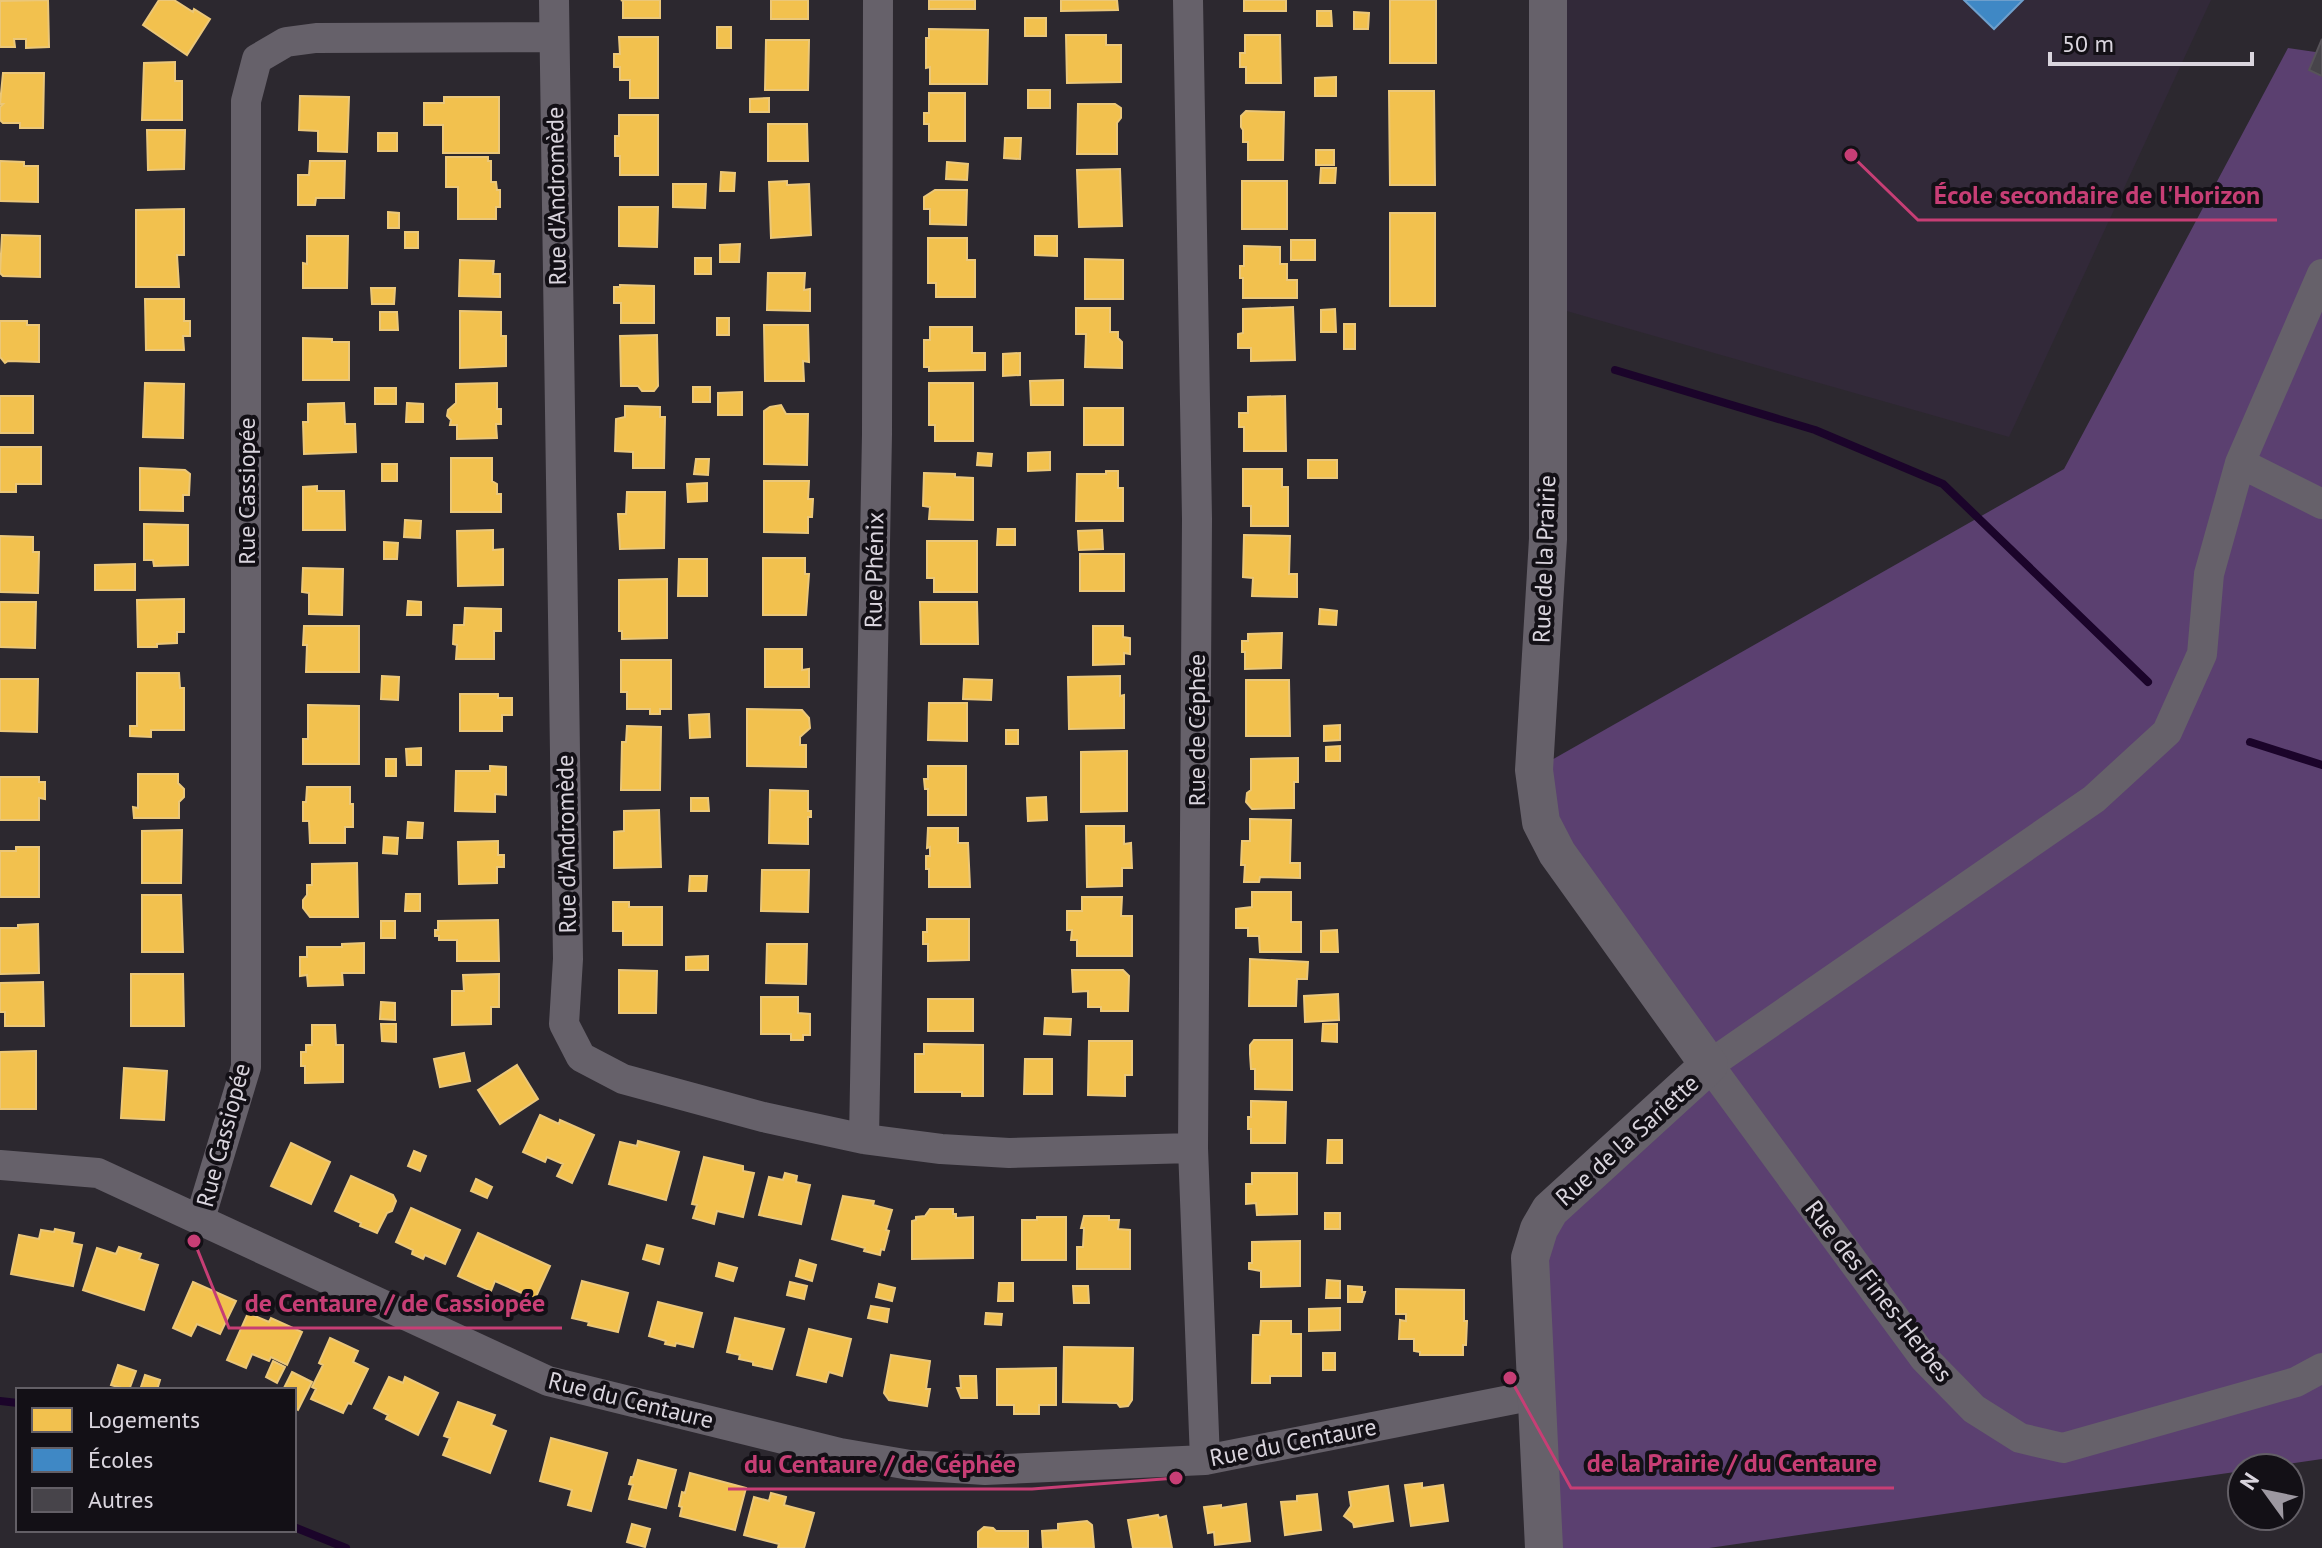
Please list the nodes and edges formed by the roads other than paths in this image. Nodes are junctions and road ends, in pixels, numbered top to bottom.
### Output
1 (554, 0) edge
2 (878, 0) edge
3 (1188, 0) edge
4 (1548, 0) edge
5 (554, 37) junction
6 (2322, 274) edge
7 (2240, 463) junction
8 (2322, 504) edge
9 (1709, 1065) junction
10 (864, 1139) junction
11 (1193, 1148) junction
12 (0, 1165) edge
13 (200, 1219) junction
14 (2322, 1368) edge
15 (1535, 1395) junction
16 (1205, 1460) junction
17 (1544, 1548) edge

1 - 5 street, Rue d'Andromède
2 - 10 street, Rue Phénix
3 - 11 street, Rue de Céphée
4 - 9 street, Rue de la Prairie
5 - 10 street, Rue d'Andromède
5 - 13 street, Rue Cassiopée
6 - 7 street
7 - 8 street
7 - 9 street
9 - 14 street, Rue des Fines-Herbes
9 - 15 street, Rue de la Sariette
10 - 11 street, Rue d'Andromède
11 - 16 street, Rue de Céphée
12 - 13 street, Rue du Centaure
13 - 16 street, Rue du Centaure
15 - 16 street, Rue du Centaure
15 - 17 street, Rue de la Sariette

